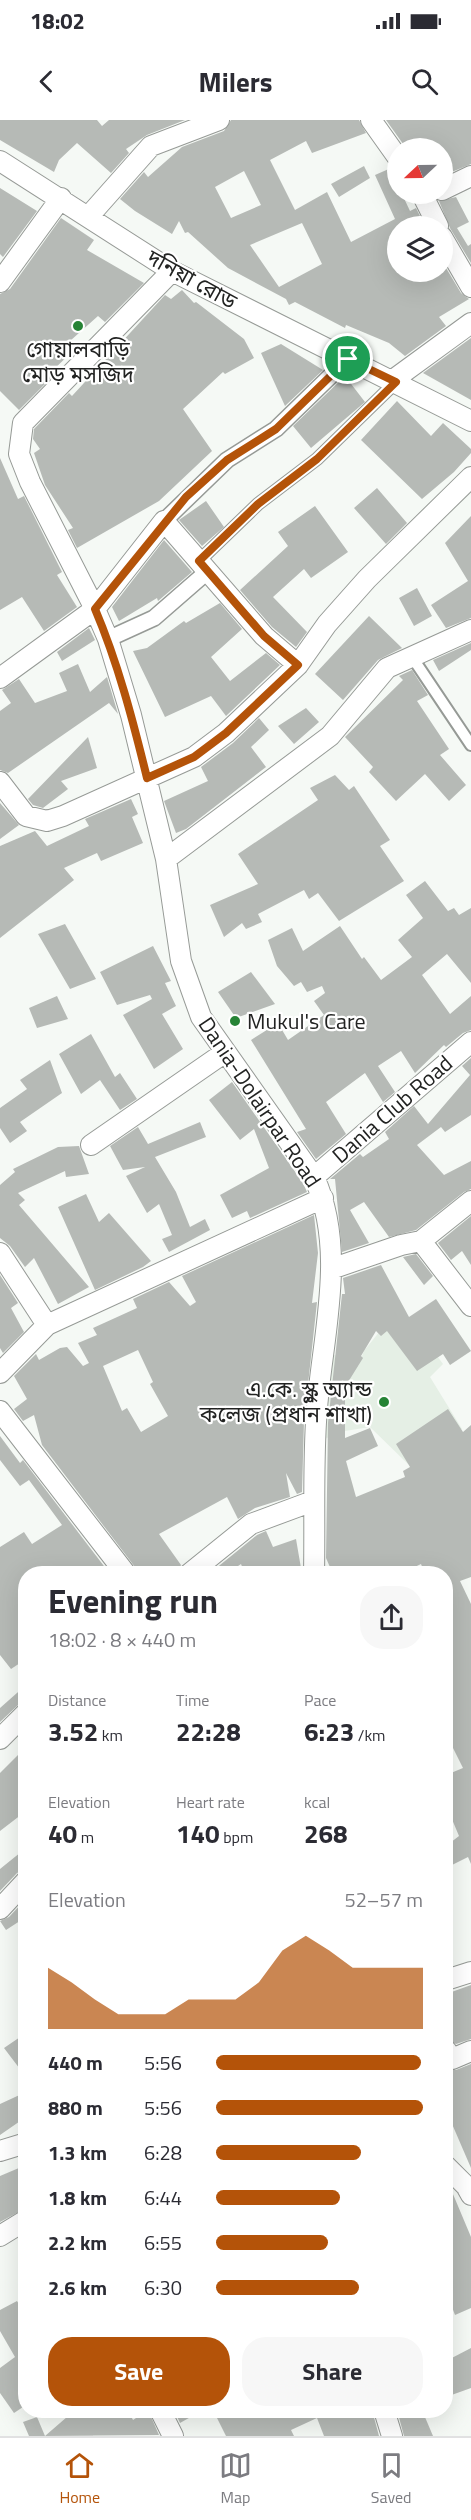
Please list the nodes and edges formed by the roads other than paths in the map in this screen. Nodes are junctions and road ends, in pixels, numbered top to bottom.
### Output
1 (219, 120) edge
2 (372, 120) edge
3 (387, 142) edge
4 (0, 161) edge
5 (471, 176) edge
6 (453, 184) edge
7 (61, 198) junction
8 (88, 217) junction
9 (453, 256) edge
10 (172, 271) junction
11 (0, 282) edge
12 (471, 287) edge
13 (471, 323) edge
14 (348, 359) junction
15 (395, 381) junction
16 (471, 421) edge
17 (471, 477) edge
18 (164, 521) junction
19 (203, 566) junction
20 (95, 609) junction
21 (471, 630) edge
22 (108, 639) junction
23 (412, 657) junction
24 (298, 665) junction
25 (0, 678) edge
26 (471, 745) edge
27 (147, 778) junction
28 (0, 782) edge
29 (166, 859) junction
30 (471, 1042) edge
31 (224, 1053) junction
32 (91, 1145) dead end
33 (314, 1178) junction
34 (323, 1198) junction
35 (471, 1201) edge
36 (421, 1241) junction
37 (0, 1253) edge
38 (331, 1269) junction
39 (471, 1306) edge
40 (47, 1325) junction
41 (0, 1373) edge
42 (0, 1411) edge
43 (313, 1500) junction
44 (120, 1566) edge
45 (199, 1566) edge
46 (315, 1566) edge
47 (18, 1721) edge
48 (0, 1738) edge
49 (18, 1890) edge
50 (0, 1909) edge
51 (471, 1971) edge
52 (453, 1977) edge
53 (471, 2050) edge
54 (453, 2059) edge
55 (18, 2145) edge
56 (0, 2151) edge
57 (453, 2173) edge
58 (471, 2195) edge
59 (18, 2225) edge
60 (0, 2236) edge
61 (164, 2418) edge
62 (386, 2418) edge
63 (173, 2436) edge
64 (392, 2436) edge

1 - 8 street
2 - 3 street
4 - 7 street, দনিয়া রোড
5 - 6 street
7 - 8 street, দনিয়া রোড
7 - 11 street
8 - 10 street, দনিয়া রোড
9 - 12 street
10 - 14 street, দনিয়া রোড
10 - 20 street, Dania-Dolairpar Road
13 - 15 street
14 - 15 street, দনিয়া রোড
14 - 18 street
15 - 16 street, দনিয়া রোড
15 - 19 lane
17 - 24 street
18 - 19 street
18 - 20 street
19 - 22 street
19 - 24 street
20 - 22 street, Dania-Dolairpar Road
20 - 25 street
21 - 23 street
22 - 27 street, Dania-Dolairpar Road
23 - 26 lane
23 - 29 street
24 - 27 street
27 - 28 street
27 - 29 street, Dania-Dolairpar Road
29 - 31 street, Dania-Dolairpar Road
30 - 33 street, Dania Club Road
31 - 32 street
31 - 33 street, Dania-Dolairpar Road
33 - 34 street, Dania-Dolairpar Road
34 - 38 street, Dania-Dolairpar Road
34 - 40 street
35 - 36 street
36 - 38 street
36 - 39 street
37 - 40 street
38 - 43 street, Dania-Dolairpar Road
40 - 41 street
42 - 44 street
43 - 45 street
43 - 46 street, Dania-Dolairpar Road
47 - 48 street
49 - 50 street
51 - 52 street
53 - 54 street
55 - 56 street
57 - 58 street
59 - 60 street
61 - 63 street
62 - 64 street

